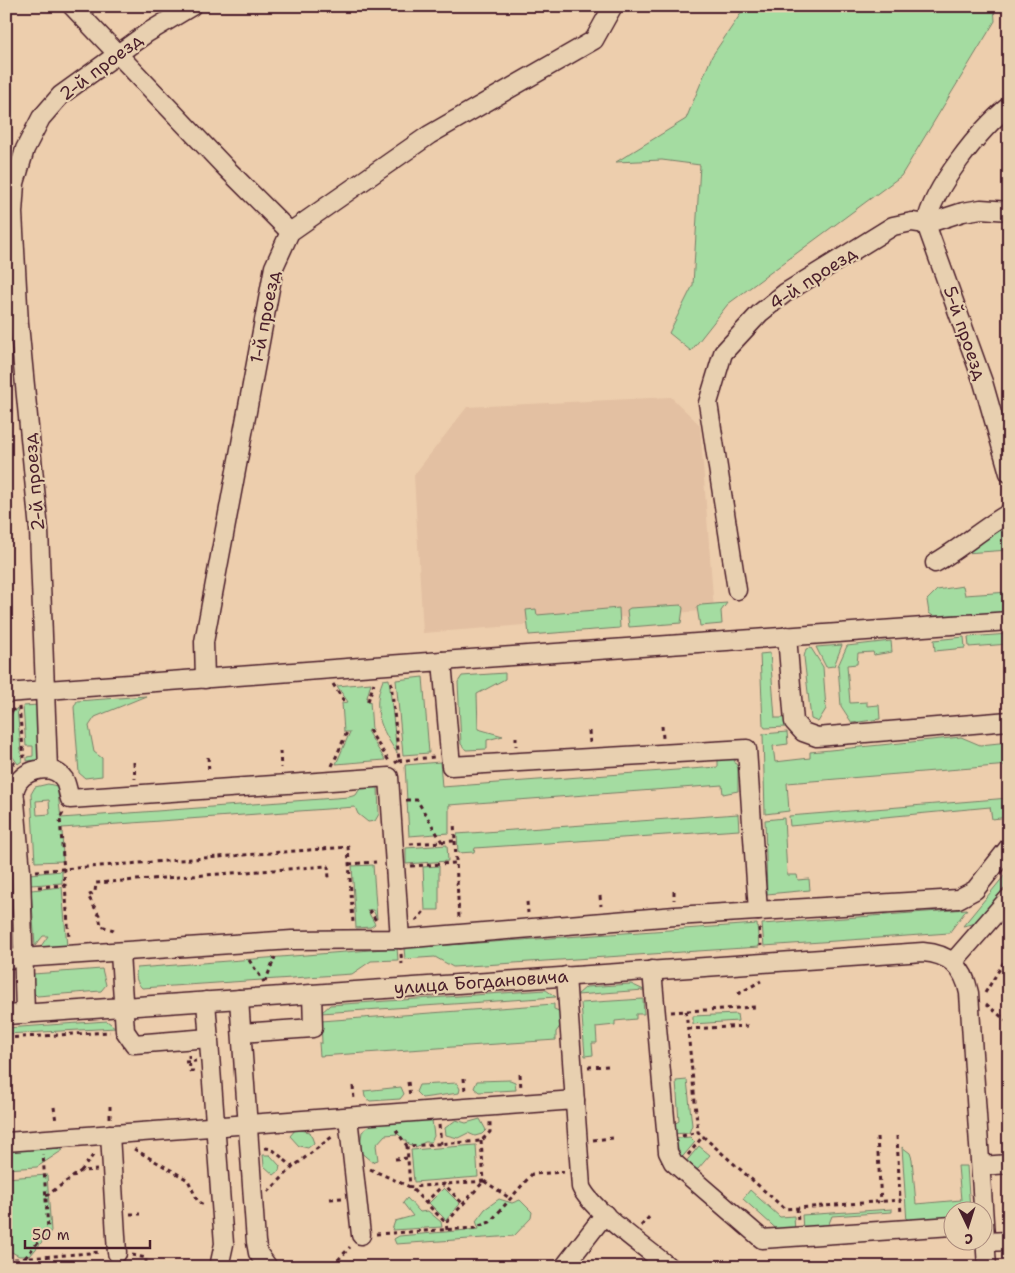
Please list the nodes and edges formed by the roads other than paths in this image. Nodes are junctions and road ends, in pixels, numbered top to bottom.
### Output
1 (72, 6) edge
2 (192, 6) edge
3 (613, 6) edge
4 (118, 54) junction
5 (1009, 106) edge
6 (1009, 211) edge
7 (926, 224) junction
8 (290, 232) junction
9 (1009, 473) edge
10 (1009, 513) edge
11 (935, 563) dead end
12 (737, 590) dead end
13 (1009, 621) edge
14 (787, 636) junction
15 (442, 660) junction
16 (205, 678) junction
17 (44, 690) junction
18 (12, 693) edge
19 (1009, 721) edge
20 (48, 769) junction
21 (11, 802) edge
22 (1009, 847) edge
23 (1009, 898) edge
24 (758, 911) junction
25 (400, 939) junction
26 (120, 953) junction
27 (6, 959) edge
28 (24, 959) junction
29 (954, 961) junction
30 (652, 970) junction
31 (566, 976) junction
32 (312, 994) junction
33 (239, 999) junction
34 (206, 1001) junction
35 (124, 1007) junction
36 (26, 1014) junction
37 (6, 1015) edge
38 (242, 1033) junction
39 (210, 1038) junction
40 (575, 1100) junction
41 (348, 1117) junction
42 (248, 1124) junction
43 (216, 1126) junction
44 (110, 1134) junction
45 (6, 1142) edge
46 (1009, 1164) edge
47 (981, 1166) junction
48 (983, 1200) edge
49 (605, 1214) junction
50 (942, 1227) edge
51 (361, 1235) dead end
52 (1009, 1241) edge
53 (992, 1242) edge
54 (986, 1250) edge
55 (117, 1253) dead end
56 (219, 1267) edge
57 (268, 1267) edge
58 (564, 1267) edge
59 (669, 1267) edge
60 (987, 1267) edge

1 - 4 street
2 - 4 street, 2-й проезд
3 - 8 street
4 - 8 street
4 - 17 street, 2-й проезд
5 - 7 street
6 - 7 street, 4-й проезд
7 - 9 street, 5-й проезд
7 - 12 street, 4-й проезд
8 - 16 street, 1-й проезд
10 - 11 street
13 - 14 street
14 - 15 street
14 - 19 street
15 - 16 street
15 - 24 street
16 - 17 street
17 - 18 street
17 - 20 street, 2-й проезд
20 - 21 street
20 - 25 street
21 - 28 street
22 - 24 street
23 - 29 street
24 - 25 street
25 - 26 street
26 - 28 street
26 - 35 street
27 - 28 street
28 - 36 street
29 - 30 street, улица Богдановича
29 - 47 street
30 - 31 street, улица Богдановича
30 - 50 street
31 - 32 street, улица Богдановича
31 - 40 street
32 - 33 street, улица Богдановича
32 - 38 street
33 - 34 street, улица Богдановича
33 - 38 street
34 - 35 street, улица Богдановича
34 - 39 street
35 - 36 street, улица Богдановича
35 - 39 street
36 - 37 street, улица Богдановича
38 - 42 street
39 - 43 street
40 - 41 street
40 - 49 street
41 - 42 street
41 - 51 street
42 - 43 street
42 - 57 street
43 - 44 street
43 - 56 street
44 - 45 street
44 - 55 street
46 - 47 street
47 - 48 street
49 - 58 street
49 - 59 street
52 - 53 street
54 - 60 street

